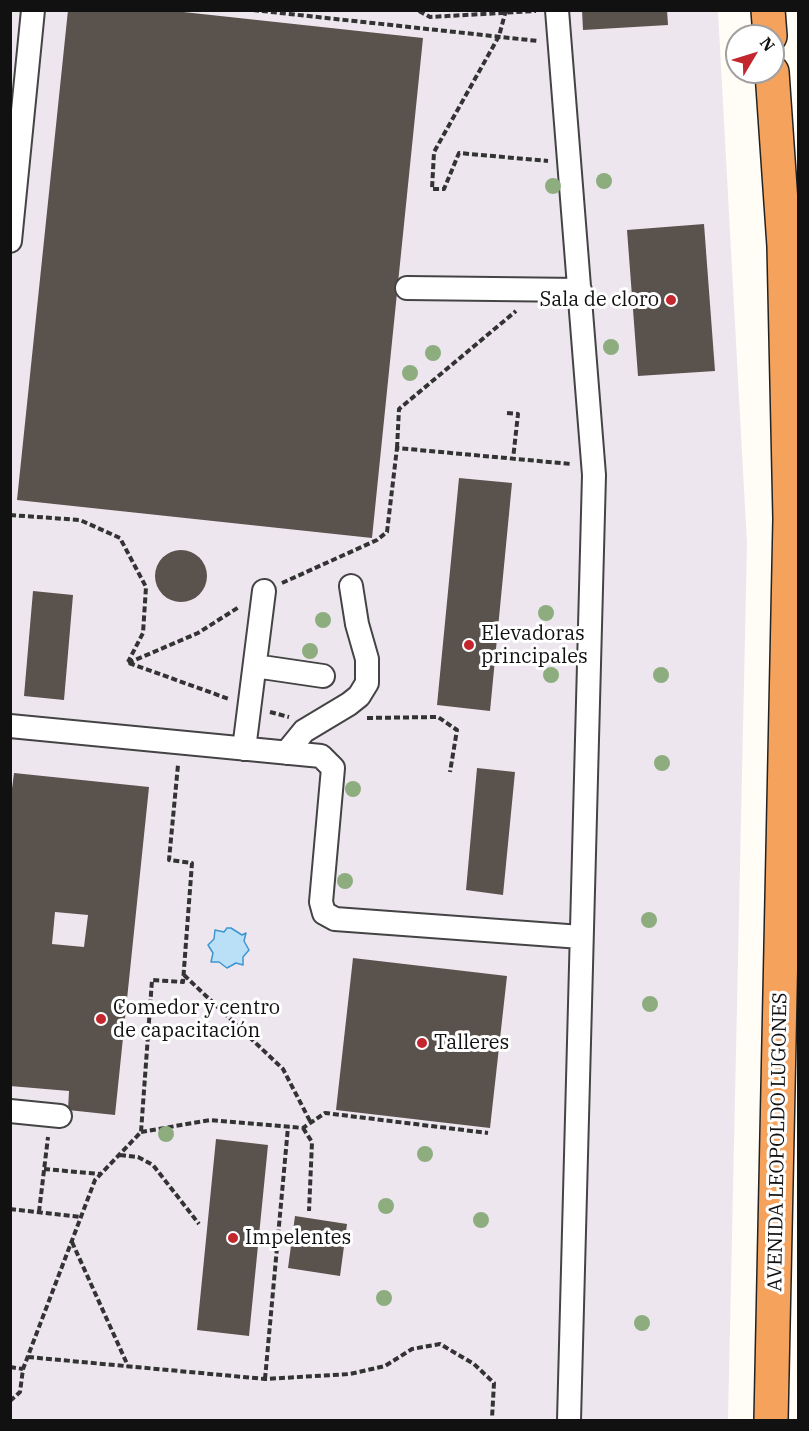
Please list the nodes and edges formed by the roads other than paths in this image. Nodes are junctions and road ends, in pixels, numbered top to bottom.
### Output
1 (33, 10) edge
2 (557, 10) edge
3 (773, 84) edge
4 (10, 241) edge
5 (407, 288) dead end
6 (580, 290) junction
7 (351, 586) dead end
8 (264, 591) road end
9 (255, 666) junction
10 (323, 676) dead end
11 (10, 726) edge
12 (244, 749) junction
13 (286, 753) junction
14 (581, 938) junction
15 (10, 1111) edge
16 (55, 1116) road end
17 (569, 1420) edge
18 (771, 1420) edge

1 - 4 lane
2 - 6 lane
3 - 18 highway, AVENIDA LEOPOLDO LUGONES
5 - 6 lane
6 - 14 lane
7 - 13 lane
8 - 9 lane
9 - 10 lane
9 - 12 lane
11 - 12 lane
12 - 13 lane
13 - 14 lane
14 - 17 lane
15 - 16 lane

